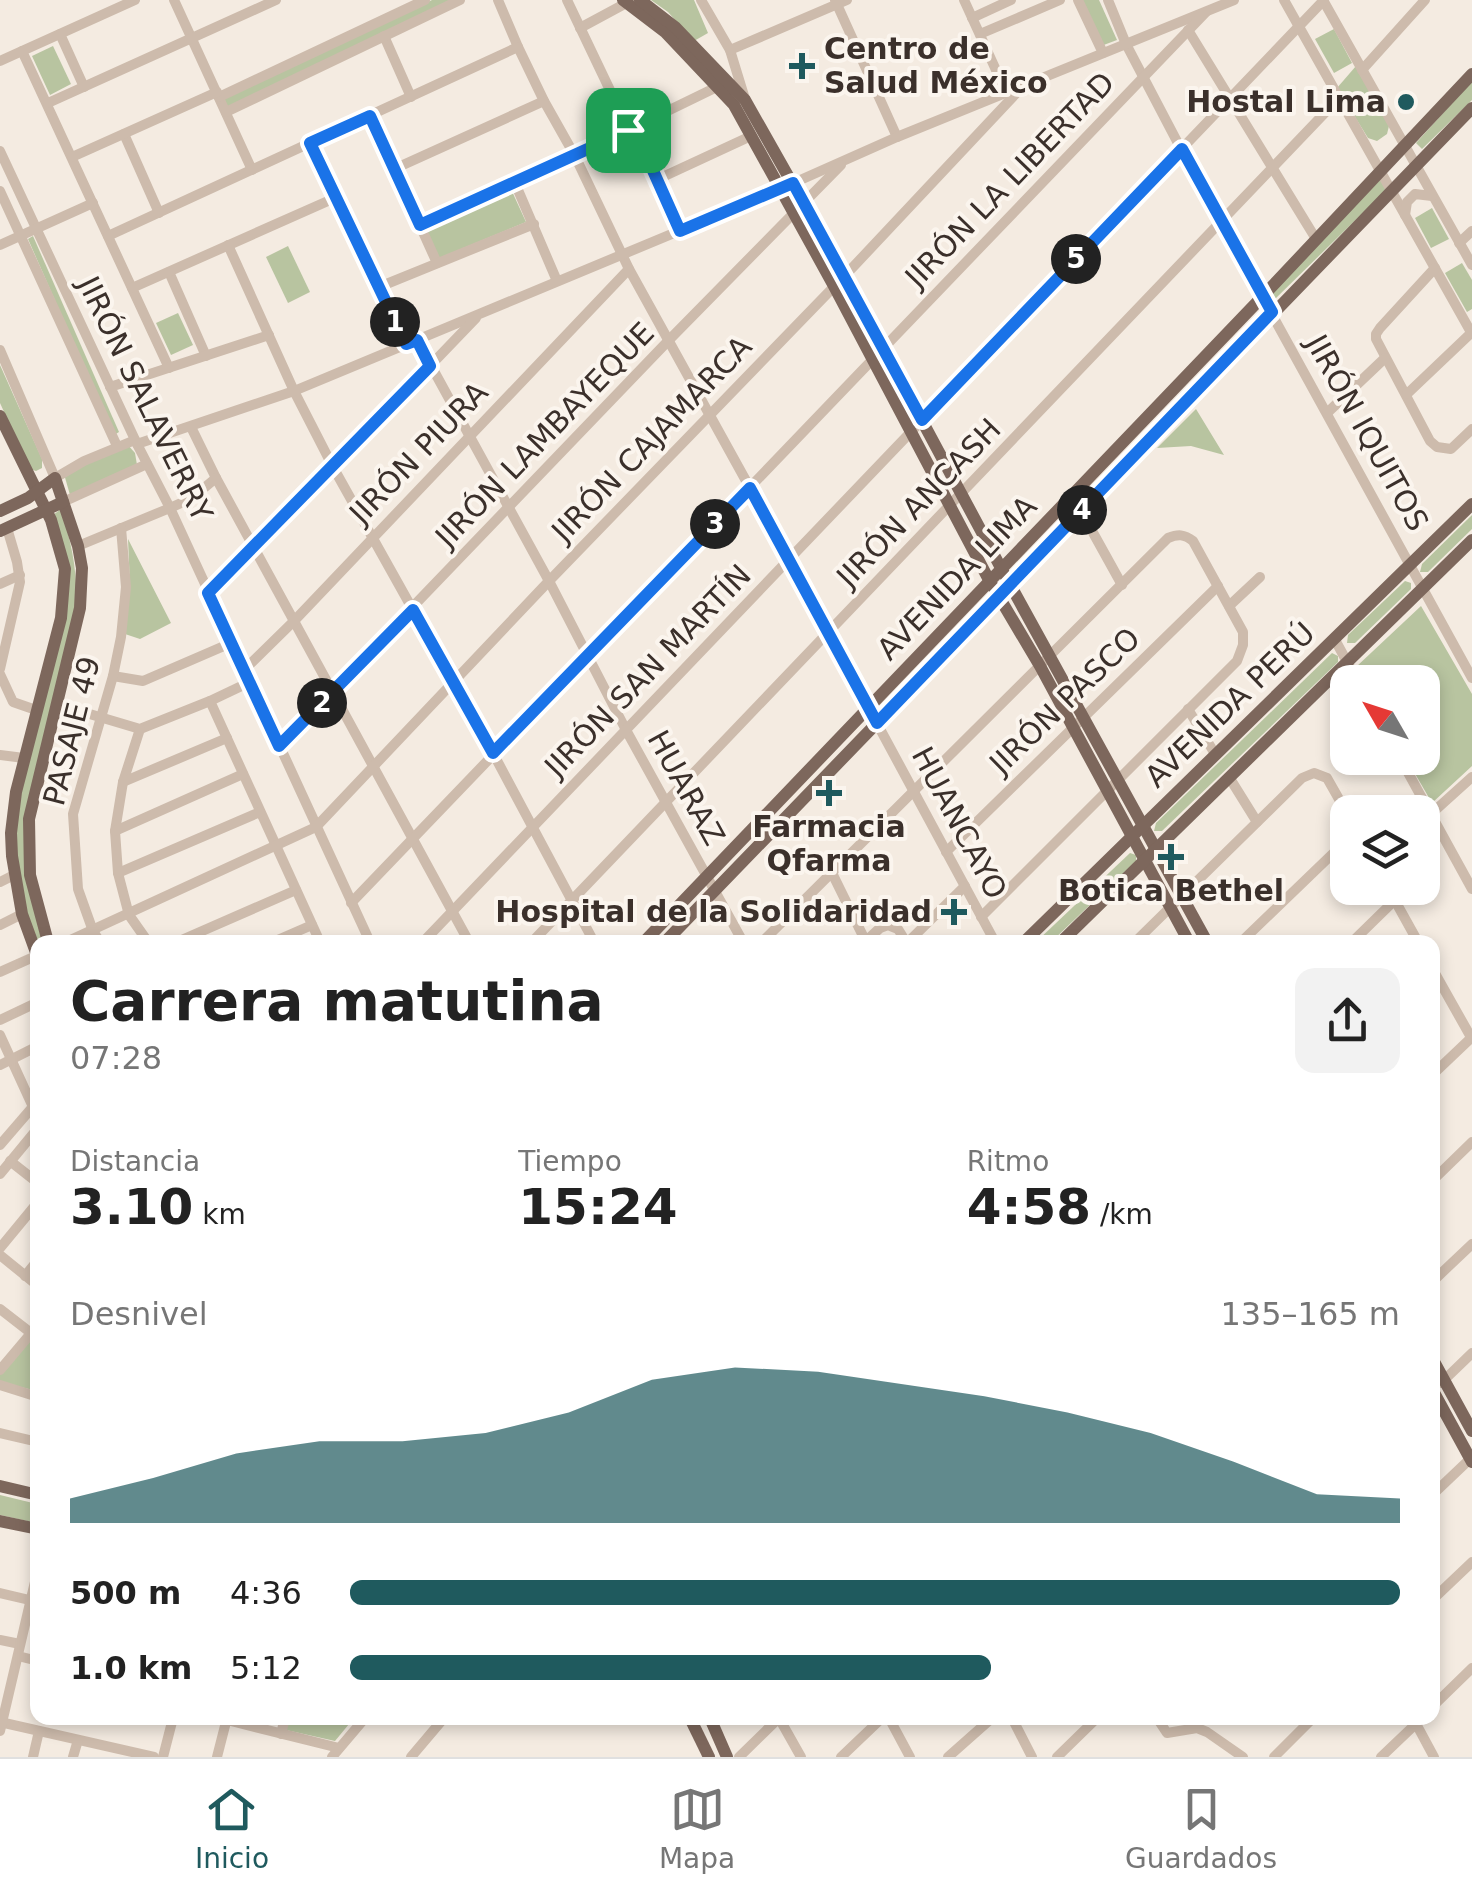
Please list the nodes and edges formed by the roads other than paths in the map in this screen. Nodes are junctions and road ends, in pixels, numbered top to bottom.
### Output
1 (135, 0) edge
2 (174, 0) edge
3 (276, 0) edge
4 (425, 0) edge
5 (460, 0) edge
6 (498, 0) edge
7 (567, 0) edge
8 (702, 0) edge
9 (964, 0) edge
10 (1011, 0) edge
11 (1060, 0) edge
12 (1078, 0) edge
13 (1108, 0) edge
14 (1234, 0) edge
15 (1284, 0) edge
16 (1323, 0) edge
17 (1425, 0) edge
18 (630, 1) edge
19 (840, 2) edge
20 (1206, 12) junction
21 (972, 18) junction
22 (1299, 26) junction
23 (580, 28) junction
24 (1188, 30) junction
25 (60, 34) junction
26 (980, 34) junction
27 (384, 36) junction
28 (192, 38) junction
29 (1126, 44) junction
30 (518, 47) junction
31 (22, 50) junction
32 (730, 50) junction
33 (1102, 53) junction
34 (0, 61) edge
35 (1362, 70) junction
36 (1472, 74) edge
37 (1144, 78) junction
38 (723, 84) junction
39 (1024, 85) junction
40 (84, 87) junction
41 (1006, 92) junction
42 (218, 95) junction
43 (410, 97) junction
44 (1340, 97) junction
45 (1229, 99) junction
46 (745, 100) junction
47 (544, 101) junction
48 (48, 103) junction
49 (1472, 108) edge
50 (226, 112) junction
51 (370, 116) junction
52 (632, 129) junction
53 (124, 134) junction
54 (751, 136) junction
55 (898, 137) junction
56 (310, 143) junction
57 (1405, 146) junction
58 (1182, 149) junction
59 (0, 151) edge
60 (575, 156) junction
61 (72, 157) junction
62 (847, 159) junction
63 (1415, 164) junction
64 (1272, 168) junction
65 (394, 169) junction
66 (252, 170) junction
67 (1382, 171) junction
68 (656, 180) junction
69 (515, 183) junction
70 (786, 186) junction
71 (1392, 190) junction
72 (0, 191) edge
73 (336, 197) junction
74 (1434, 197) junction
75 (94, 203) junction
76 (804, 203) junction
77 (159, 213) junction
78 (793, 214) junction
79 (1405, 215) junction
80 (1222, 222) junction
81 (534, 224) junction
82 (420, 225) junction
83 (37, 230) junction
84 (680, 231) junction
85 (1472, 231) edge
86 (20, 236) junction
87 (108, 236) junction
88 (1316, 239) junction
89 (1460, 243) junction
90 (0, 245) edge
91 (228, 246) junction
92 (621, 253) junction
93 (437, 263) junction
94 (1472, 266) edge
95 (1435, 268) junction
96 (629, 269) junction
97 (169, 272) junction
98 (844, 275) junction
99 (558, 281) junction
100 (834, 286) junction
101 (378, 287) junction
102 (132, 288) junction
103 (1263, 296) junction
104 (1272, 312) junction
105 (481, 313) junction
106 (1472, 333) edge
107 (269, 335) junction
108 (670, 340) junction
109 (411, 342) junction
110 (883, 348) junction
111 (0, 350) edge
112 (206, 356) junction
113 (1386, 358) junction
114 (872, 360) junction
115 (430, 366) junction
116 (169, 368) junction
117 (1188, 373) junction
118 (110, 387) junction
119 (294, 391) junction
120 (1198, 391) junction
121 (1407, 394) junction
122 (1327, 413) junction
123 (710, 414) junction
124 (0, 416) edge
125 (922, 420) junction
126 (191, 427) junction
127 (1472, 429) edge
128 (3, 432) edge
129 (910, 433) junction
130 (469, 437) junction
131 (136, 442) junction
132 (117, 446) junction
133 (146, 464) junction
134 (333, 467) junction
135 (55, 478) junction
136 (216, 478) junction
137 (750, 488) junction
138 (38, 491) junction
139 (962, 494) junction
140 (64, 502) junction
141 (1472, 504) edge
142 (950, 506) junction
143 (170, 508) junction
144 (46, 510) junction
145 (509, 510) junction
146 (0, 511) edge
147 (1081, 511) junction
148 (120, 528) junction
149 (3, 530) edge
150 (374, 537) junction
151 (1472, 540) edge
152 (78, 546) junction
153 (256, 547) junction
154 (788, 560) junction
155 (1410, 564) junction
156 (1001, 568) junction
157 (20, 575) junction
158 (1260, 576) dead end
159 (989, 580) junction
160 (549, 581) junction
161 (0, 584) edge
162 (1010, 584) junction
163 (1122, 584) junction
164 (1218, 586) junction
165 (1422, 589) junction
166 (208, 593) junction
167 (998, 597) junction
168 (1229, 606) junction
169 (413, 610) junction
170 (294, 621) junction
171 (828, 633) junction
172 (1334, 638) junction
173 (231, 643) junction
174 (1050, 655) junction
175 (588, 656) junction
176 (1348, 662) junction
177 (1350, 665) edge
178 (1040, 666) junction
179 (244, 670) junction
180 (0, 672) edge
181 (113, 676) junction
182 (1472, 678) edge
183 (250, 682) junction
184 (452, 683) junction
185 (334, 692) junction
186 (210, 701) junction
187 (56, 704) junction
188 (869, 707) junction
189 (1188, 709) junction
190 (36, 710) junction
191 (99, 717) junction
192 (1084, 717) junction
193 (877, 723) junction
194 (1073, 728) junction
195 (140, 729) junction
196 (626, 730) junction
197 (227, 738) junction
198 (279, 746) junction
199 (493, 753) junction
200 (1215, 754) junction
201 (0, 755) edge
202 (24, 758) junction
203 (373, 765) junction
204 (243, 774) junction
205 (1472, 776) edge
206 (1229, 777) junction
207 (1118, 780) junction
208 (123, 782) junction
209 (914, 791) junction
210 (1106, 791) junction
211 (1337, 795) edge
212 (667, 804) junction
213 (1440, 810) edge
214 (260, 812) junction
215 (1258, 822) junction
216 (1143, 825) junction
217 (316, 827) junction
218 (532, 828) junction
219 (1440, 830) edge
220 (115, 831) junction
221 (6, 835) edge
222 (1131, 836) junction
223 (414, 839) junction
224 (276, 846) junction
225 (1156, 849) junction
226 (946, 852) junction
227 (1330, 856) edge
228 (1145, 860) junction
229 (118, 873) junction
230 (832, 873) junction
231 (14, 875) junction
232 (707, 877) junction
233 (0, 882) edge
234 (1471, 885) edge
235 (965, 886) junction
236 (296, 890) junction
237 (715, 890) junction
238 (1182, 896) junction
239 (572, 900) junction
240 (351, 903) junction
241 (1390, 905) edge
242 (1398, 905) edge
243 (1170, 907) junction
244 (452, 912) junction
245 (22, 914) junction
246 (129, 915) junction
247 (982, 916) junction
248 (0, 925) edge
249 (312, 925) junction
250 (93, 931) junction
251 (46, 935) edge
252 (83, 935) edge
253 (96, 935) edge
254 (143, 935) edge
255 (193, 935) edge
256 (290, 935) edge
257 (315, 935) edge
258 (366, 935) edge
259 (429, 935) edge
260 (465, 935) edge
261 (539, 935) edge
262 (590, 935) edge
263 (651, 935) edge
264 (671, 935) edge
265 (739, 935) edge
266 (769, 935) edge
267 (862, 935) edge
268 (872, 935) edge
269 (902, 935) edge
270 (914, 935) edge
271 (992, 935) edge
272 (1031, 935) edge
273 (1069, 935) edge
274 (1142, 935) edge
275 (1185, 935) edge
276 (1203, 935) edge
277 (1248, 935) edge
278 (1359, 935) edge
279 (1414, 935) edge
280 (30, 936) edge
281 (30, 959) edge
282 (0, 972) edge
283 (1440, 982) edge
284 (30, 1006) edge
285 (0, 1020) edge
286 (0, 1036) edge
287 (1472, 1038) edge
288 (30, 1050) edge
289 (6, 1062) edge
290 (1440, 1068) edge
291 (30, 1097) edge
292 (30, 1110) edge
293 (30, 1137) edge
294 (1, 1142) edge
295 (1472, 1142) edge
296 (10, 1160) junction
297 (1440, 1173) edge
298 (0, 1174) edge
299 (30, 1176) edge
300 (30, 1213) edge
301 (1472, 1244) edge
302 (0, 1252) edge
303 (30, 1270) edge
304 (1440, 1274) edge
305 (25, 1276) junction
306 (30, 1280) edge
307 (0, 1309) edge
308 (30, 1327) edge
309 (30, 1334) edge
310 (1472, 1353) edge
311 (2, 1365) edge
312 (1440, 1383) edge
313 (0, 1385) edge
314 (1440, 1392) edge
315 (30, 1395) edge
316 (1440, 1395) edge
317 (1472, 1431) edge
318 (0, 1432) edge
319 (30, 1440) edge
320 (1472, 1459) edge
321 (0, 1486) edge
322 (1440, 1489) edge
323 (30, 1493) edge
324 (0, 1521) edge
325 (30, 1527) edge
326 (1472, 1562) edge
327 (1440, 1592) edge
328 (0, 1593) edge
329 (30, 1600) edge
330 (30, 1614) edge
331 (0, 1640) edge
332 (19, 1650) junction
333 (30, 1656) edge
334 (1472, 1668) edge
335 (1440, 1699) edge
336 (1, 1725) edge
337 (171, 1725) edge
338 (225, 1725) edge
339 (249, 1725) edge
340 (283, 1725) edge
341 (359, 1725) edge
342 (438, 1725) edge
343 (693, 1725) edge
344 (713, 1725) edge
345 (772, 1725) edge
346 (783, 1725) edge
347 (878, 1725) edge
348 (890, 1725) edge
349 (984, 1725) edge
350 (1016, 1725) edge
351 (1090, 1725) edge
352 (1162, 1725) edge
353 (1200, 1725) edge
354 (1306, 1725) edge
355 (1411, 1725) edge
356 (1418, 1725) edge
357 (1197, 1728) junction
358 (39, 1731) junction
359 (281, 1734) junction
360 (78, 1740) junction
361 (336, 1752) edge
362 (116, 1753) edge
363 (33, 1757) edge
364 (73, 1757) edge
365 (154, 1757) edge
366 (163, 1757) edge
367 (217, 1757) edge
368 (412, 1757) edge
369 (709, 1757) edge
370 (728, 1757) edge
371 (738, 1757) edge
372 (801, 1757) edge
373 (841, 1757) edge
374 (910, 1757) edge
375 (948, 1757) edge
376 (1032, 1757) edge
377 (1057, 1757) edge
378 (1242, 1757) edge
379 (1274, 1757) edge
380 (1381, 1757) edge
381 (1434, 1757) edge

1 - 25 street
2 - 28 street
3 - 28 street
4 - 42 street
5 - 27 street
6 - 30 street, HUANCAYO
7 - 23 street
8 - 32 street
9 - 21 street
10 - 21 street
11 - 26 street
12 - 33 street
13 - 29 street, JIRÓN IQUITOS
14 - 20 street
15 - 22 street
16 - 22 street, JIRÓN SAN MARTÍN
16 - 35 street
17 - 35 street
18 - 23 street
18 - 38 main road
19 - 32 street
19 - 55 street
20 - 24 street, JIRÓN LA LIBERTAD
20 - 29 street
21 - 26 street
22 - 44 street
22 - 45 street, JIRÓN SAN MARTÍN
23 - 52 street
24 - 37 street, JIRÓN LA LIBERTAD
24 - 45 street
25 - 31 street
25 - 40 street
26 - 41 street
27 - 43 street
27 - 50 street
28 - 40 street
28 - 42 street
29 - 33 street
29 - 37 street, JIRÓN IQUITOS
30 - 43 street
30 - 47 street, HUANCAYO
31 - 34 street
31 - 48 street
32 - 46 street
33 - 39 street
35 - 57 street
36 - 57 main road, AVENIDA LIMA
37 - 58 street, JIRÓN IQUITOS
37 - 110 street, JIRÓN LA LIBERTAD
38 - 46 main road
38 - 52 street
38 - 54 main road
39 - 41 street
39 - 98 street, JIRÓN CAJAMARCA
40 - 48 street
41 - 55 street
42 - 50 street
42 - 53 street
43 - 51 street
44 - 64 street, JIRÓN ANCASH
44 - 67 street
45 - 58 street, JIRÓN SAN MARTÍN
45 - 64 street
46 - 70 main road
47 - 60 street, HUANCAYO
47 - 65 street
48 - 61 street
49 - 63 main road, AVENIDA LIMA
50 - 66 street
51 - 56 street
51 - 65 street
52 - 60 street
52 - 68 street
53 - 61 street
53 - 77 street
54 - 68 street
54 - 70 main road
55 - 62 street
56 - 66 street
56 - 73 street, HUARAZ
57 - 63 street
57 - 67 main road, AVENIDA LIMA
58 - 80 street, JIRÓN IQUITOS
58 - 125 street, JIRÓN SAN MARTÍN
59 - 83 street, JIRÓN SALAVERRY
60 - 69 street
60 - 92 street, HUANCAYO
61 - 75 street
62 - 70 street
62 - 76 street, JIRÓN LAMBAYEQUE
63 - 71 main road, AVENIDA LIMA
63 - 74 street
64 - 80 street, JIRÓN ANCASH
64 - 88 street
65 - 82 street
66 - 77 street
67 - 71 street
67 - 88 main road, AVENIDA LIMA
68 - 84 street
69 - 81 street
69 - 82 street
70 - 76 main road
70 - 78 main road
70 - 84 street
71 - 79 street
71 - 104 main road, AVENIDA LIMA
72 - 86 street, JIRÓN SALAVERRY
73 - 91 street
73 - 101 street, HUARAZ
74 - 79 street
74 - 89 street
75 - 83 street
75 - 87 street
76 - 78 street, JIRÓN LAMBAYEQUE
76 - 98 main road
77 - 87 street
78 - 100 main road
78 - 108 street, JIRÓN LAMBAYEQUE
79 - 95 street
80 - 103 street, JIRÓN IQUITOS
80 - 139 street, JIRÓN ANCASH
81 - 93 street
81 - 99 street
82 - 93 street
83 - 86 street
83 - 118 street, JIRÓN SALAVERRY
84 - 92 street
85 - 89 street
86 - 90 street
86 - 132 street, JIRÓN SALAVERRY
87 - 102 street
88 - 103 main road, AVENIDA LIMA
89 - 94 street
91 - 97 street
91 - 107 street
92 - 96 street, HUANCAYO
92 - 99 street
93 - 101 street
95 - 106 street
95 - 113 street
96 - 108 street, HUANCAYO
96 - 130 street, JIRÓN PIURA
97 - 102 street
97 - 112 street
98 - 100 street, JIRÓN CAJAMARCA
98 - 110 main road
99 - 105 street
100 - 114 main road
100 - 123 street, JIRÓN CAJAMARCA
101 - 109 street, HUARAZ
102 - 116 street
103 - 104 street, JIRÓN IQUITOS
103 - 117 main road, AVENIDA LIMA
104 - 120 main road, AVENIDA LIMA
104 - 122 street, JIRÓN IQUITOS
105 - 109 street
105 - 115 street
106 - 121 street
107 - 112 street
107 - 119 street
108 - 123 street, HUANCAYO
108 - 145 street, JIRÓN LAMBAYEQUE
109 - 115 street, HUARAZ
109 - 119 street
110 - 114 street, JIRÓN LA LIBERTAD
110 - 125 main road
111 - 135 street
112 - 116 street
113 - 121 street
113 - 122 street
114 - 129 main road
114 - 137 street, JIRÓN LA LIBERTAD
115 - 130 street, HUARAZ
115 - 134 street
116 - 118 street
117 - 120 main road
117 - 156 main road, AVENIDA LIMA
118 - 131 street, JIRÓN SALAVERRY
119 - 126 street
119 - 134 street
120 - 147 main road, AVENIDA LIMA
121 - 127 street
122 - 155 street, JIRÓN IQUITOS
123 - 137 street, HUANCAYO
123 - 160 street, JIRÓN CAJAMARCA
124 - 128 main road
125 - 129 street, JIRÓN SAN MARTÍN
125 - 139 main road
126 - 131 street
126 - 136 street
128 - 138 main road
129 - 142 main road
129 - 154 street, JIRÓN SAN MARTÍN
130 - 145 street, HUARAZ
130 - 150 street, JIRÓN PIURA
131 - 132 street
131 - 133 street, JIRÓN SALAVERRY
132 - 135 street
133 - 140 street
133 - 143 street, JIRÓN SALAVERRY
134 - 150 street
134 - 153 street
135 - 138 main road
135 - 140 main road
136 - 143 street
136 - 153 street
137 - 154 street, HUANCAYO
137 - 175 street, JIRÓN LA LIBERTAD
138 - 144 main road
138 - 146 main road
139 - 142 street, JIRÓN ANCASH
139 - 156 main road
140 - 144 main road
140 - 152 main road
141 - 155 main road, AVENIDA PERÚ
142 - 159 main road
142 - 171 street, JIRÓN ANCASH
143 - 148 street
143 - 166 street, JIRÓN SALAVERRY
144 - 149 main road
144 - 190 main road
145 - 160 street, HUARAZ
145 - 169 street, JIRÓN LAMBAYEQUE
147 - 162 main road, AVENIDA LIMA
147 - 163 street
148 - 152 street
148 - 181 street, PASAJE 49
149 - 157 street
150 - 169 street
150 - 170 street, JIRÓN PIURA
151 - 165 main road, AVENIDA PERÚ
152 - 187 main road
153 - 166 street
153 - 170 street
154 - 171 street, HUANCAYO
154 - 196 street, JIRÓN SAN MARTÍN
155 - 165 street, JIRÓN IQUITOS
155 - 172 main road, AVENIDA PERÚ
156 - 159 main road, AVENIDA LIMA
156 - 162 main road
157 - 161 street
157 - 180 street
158 - 168 street
159 - 167 main road
159 - 188 main road, AVENIDA LIMA
160 - 175 street, HUARAZ
160 - 184 street, JIRÓN CAJAMARCA
162 - 167 main road, AVENIDA LIMA
162 - 174 main road
163 - 164 street
163 - 174 street
164 - 168 street
164 - 192 street, JIRÓN PASCO
165 - 176 main road, AVENIDA PERÚ
165 - 182 street, JIRÓN IQUITOS
166 - 173 street, JIRÓN SALAVERRY
167 - 178 main road
167 - 193 main road, AVENIDA LIMA
168 - 189 street
169 - 184 street
169 - 185 street, JIRÓN LAMBAYEQUE
170 - 179 street, JIRÓN PIURA
170 - 185 street
171 - 188 street, HUANCAYO
171 - 212 street, JIRÓN ANCASH
172 - 176 street
172 - 200 main road, AVENIDA PERÚ
173 - 179 street, JIRÓN SALAVERRY
173 - 181 street
174 - 178 street
174 - 192 main road
175 - 196 street, HUARAZ
175 - 199 street, JIRÓN LA LIBERTAD
176 - 177 street
176 - 206 main road, AVENIDA PERÚ
178 - 194 main road
178 - 209 street
179 - 183 street, JIRÓN SALAVERRY
180 - 190 street, PASAJE 49
181 - 191 street, PASAJE 49
183 - 186 street
183 - 198 street, JIRÓN SALAVERRY
184 - 199 street
184 - 203 street, JIRÓN CAJAMARCA
185 - 198 street, JIRÓN LAMBAYEQUE
185 - 203 street
186 - 195 street
186 - 197 street
187 - 191 street
187 - 251 main road
188 - 193 street, HUANCAYO
188 - 232 main road, AVENIDA LIMA
189 - 200 street
189 - 207 street
190 - 202 main road
191 - 195 street
191 - 250 street, PASAJE 49
192 - 194 street, JIRÓN PASCO
192 - 207 main road
193 - 209 street, HUANCAYO
193 - 237 main road, AVENIDA LIMA
194 - 210 main road
194 - 226 street, JIRÓN PASCO
195 - 208 street
196 - 212 street, HUARAZ
196 - 218 street, JIRÓN SAN MARTÍN
197 - 204 street
197 - 208 street
198 - 217 street, JIRÓN SALAVERRY
199 - 218 street
199 - 223 street, JIRÓN LA LIBERTAD
200 - 216 main road, AVENIDA PERÚ
201 - 202 street
202 - 221 main road
203 - 217 street, JIRÓN CAJAMARCA
203 - 223 street
204 - 214 street
204 - 220 street
205 - 213 street
206 - 215 street
206 - 225 main road, AVENIDA PERÚ
207 - 210 street
207 - 216 main road
208 - 220 street
209 - 226 street, HUANCAYO
209 - 230 street
210 - 222 main road
210 - 247 street
211 - 215 street
212 - 232 street, HUARAZ
212 - 239 street, JIRÓN ANCASH
214 - 224 street
214 - 229 street
215 - 238 street
216 - 222 main road, AVENIDA PERÚ
216 - 225 main road
217 - 224 street
217 - 240 street, JIRÓN SALAVERRY
218 - 239 street
218 - 244 street, JIRÓN SAN MARTÍN
219 - 234 street
220 - 229 street
221 - 231 main road
222 - 228 main road
222 - 272 main road, AVENIDA PERÚ
223 - 240 street, JIRÓN LA LIBERTAD
223 - 244 street
224 - 236 street
224 - 246 street
225 - 228 main road, AVENIDA PERÚ
225 - 238 main road
226 - 235 street, HUANCAYO
227 - 277 street
228 - 243 main road
228 - 273 main road, AVENIDA PERÚ
229 - 246 street
230 - 266 street
230 - 267 street
231 - 233 street
231 - 245 main road
232 - 237 street, HUARAZ
232 - 263 main road, AVENIDA LIMA
235 - 247 street, HUANCAYO
235 - 270 street
236 - 249 street
236 - 255 street
237 - 264 main road, AVENIDA LIMA
237 - 265 street, HUARAZ
238 - 243 street
238 - 276 main road
239 - 261 street, JIRÓN ANCASH
239 - 262 street
240 - 258 street, JIRÓN SALAVERRY
241 - 278 street
242 - 279 street
243 - 274 street
243 - 275 main road
244 - 259 street, JIRÓN SAN MARTÍN
244 - 260 street
245 - 248 street
245 - 280 main road
246 - 250 street
246 - 254 street
247 - 271 street, HUANCAYO
249 - 256 street
249 - 257 street
250 - 252 street
250 - 253 street, PASAJE 49
268 - 269 street
281 - 282 street
283 - 287 street
284 - 285 street
286 - 289 street
287 - 290 street
288 - 289 street
289 - 291 street
292 - 294 street
293 - 296 street
295 - 297 street
296 - 298 street
296 - 299 street
300 - 302 street
301 - 304 street
302 - 305 street
303 - 305 street
305 - 306 street
307 - 308 street
309 - 311 street
310 - 312 street
313 - 315 street
314 - 317 main road
316 - 320 main road
318 - 319 street
320 - 322 street
321 - 323 main road
324 - 325 main road
326 - 327 street
328 - 329 street
330 - 332 street
331 - 332 street
332 - 333 street
332 - 336 street
334 - 335 street
336 - 358 street
337 - 366 street
338 - 367 street
339 - 359 street
340 - 359 street
341 - 361 street
342 - 368 street
343 - 369 main road
344 - 370 main road
345 - 371 street
346 - 372 street
347 - 373 street
348 - 374 street
349 - 375 street
350 - 376 street
351 - 377 street
352 - 357 street
353 - 357 street
354 - 379 street
355 - 380 street
356 - 381 street
357 - 378 street
358 - 360 street
358 - 363 street
359 - 361 street
360 - 362 street
360 - 364 street
362 - 365 street

